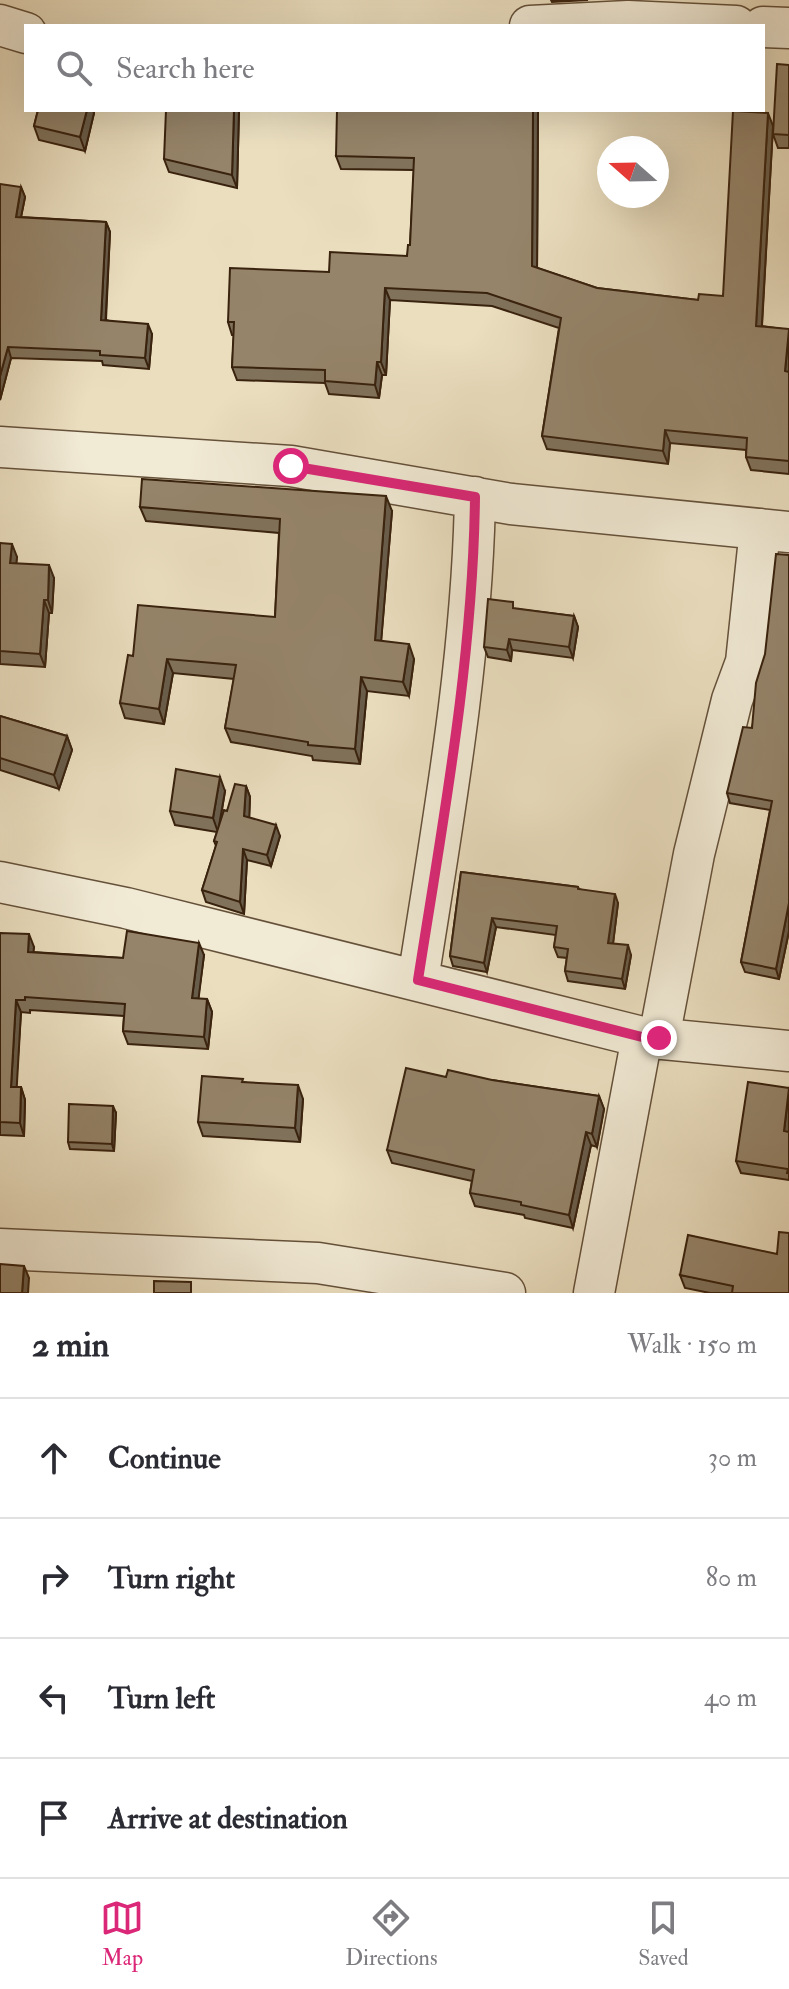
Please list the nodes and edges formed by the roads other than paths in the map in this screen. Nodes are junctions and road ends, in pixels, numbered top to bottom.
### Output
1 (569, 24) edge
2 (693, 24) edge
3 (0, 25) edge
4 (765, 27) edge
5 (789, 28) edge
6 (24, 32) edge
7 (0, 447) edge
8 (475, 497) junction
9 (774, 530) edge
10 (0, 882) edge
11 (418, 980) junction
12 (650, 1037) junction
13 (789, 1051) edge
14 (0, 1249) edge
15 (505, 1293) edge
16 (594, 1293) edge

1 - 2 street
3 - 6 street
4 - 5 street
7 - 8 street
8 - 9 street
8 - 11 street
9 - 12 street
10 - 11 street
11 - 12 street
12 - 13 street
12 - 16 street
14 - 15 street

